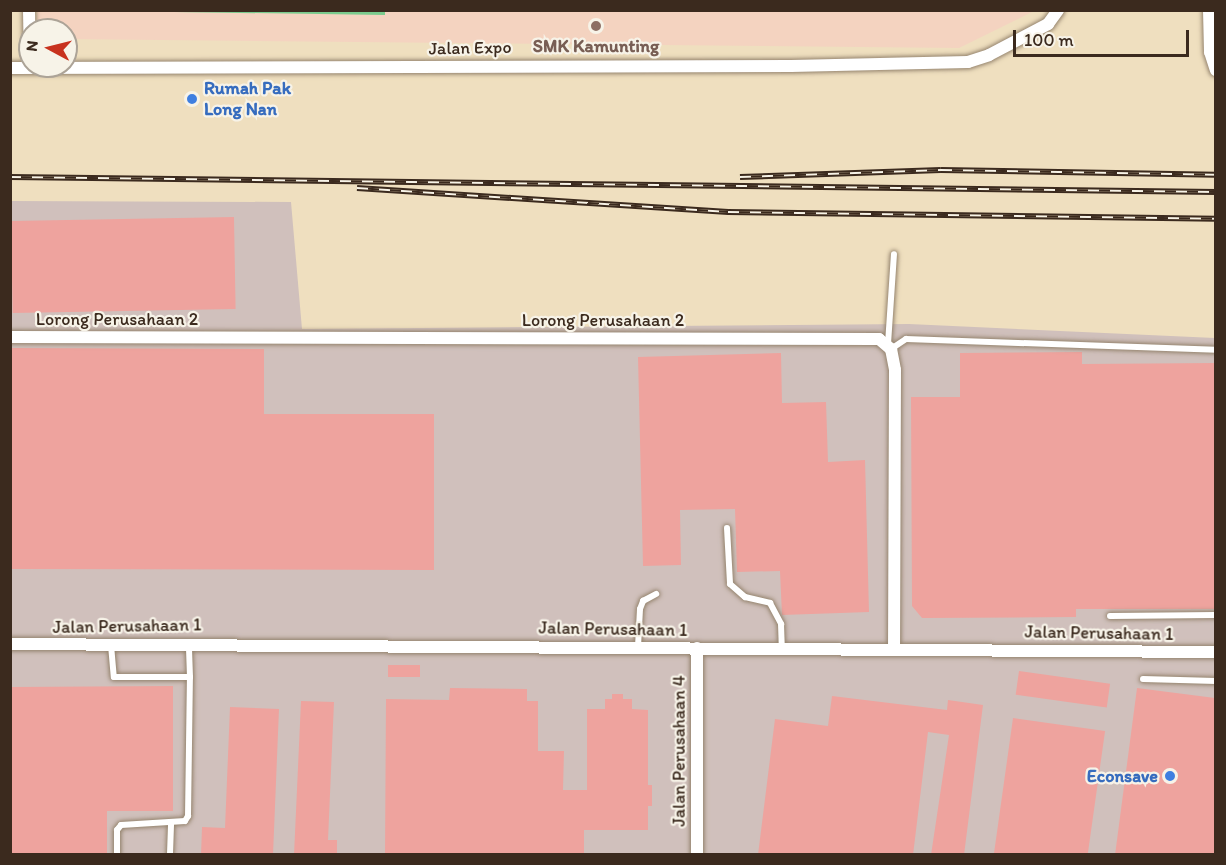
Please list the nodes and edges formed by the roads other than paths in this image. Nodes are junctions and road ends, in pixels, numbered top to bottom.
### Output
1 (1058, 10) edge
2 (1209, 10) edge
3 (78, 67) edge
4 (1215, 70) edge
5 (894, 254) dead end
6 (10, 337) edge
7 (890, 346) junction
8 (1215, 350) edge
9 (727, 528) dead end
10 (656, 594) dead end
11 (1215, 615) edge
12 (1110, 616) dead end
13 (189, 643) junction
14 (10, 644) edge
15 (111, 644) junction
16 (638, 648) junction
17 (697, 648) junction
18 (782, 648) junction
19 (894, 648) junction
20 (1215, 652) edge
21 (190, 677) junction
22 (1143, 679) dead end
23 (1215, 681) edge
24 (171, 822) junction
25 (117, 855) edge
26 (170, 855) edge
27 (697, 855) edge

1 - 3 street, Jalan Expo
2 - 4 street
5 - 7 lane
6 - 7 street, Lorong Perusahaan 2
7 - 8 lane
7 - 19 street
9 - 18 lane
10 - 16 lane
11 - 12 lane
13 - 15 street, Jalan Perusahaan 1
13 - 16 street, Jalan Perusahaan 1
13 - 21 lane
14 - 15 street, Jalan Perusahaan 1
15 - 21 lane
16 - 17 street, Jalan Perusahaan 1
17 - 18 street, Jalan Perusahaan 1
17 - 27 street, Jalan Perusahaan 4
18 - 19 street, Jalan Perusahaan 1
19 - 20 street, Jalan Perusahaan 1
21 - 24 lane
22 - 23 lane
24 - 25 lane
24 - 26 lane

